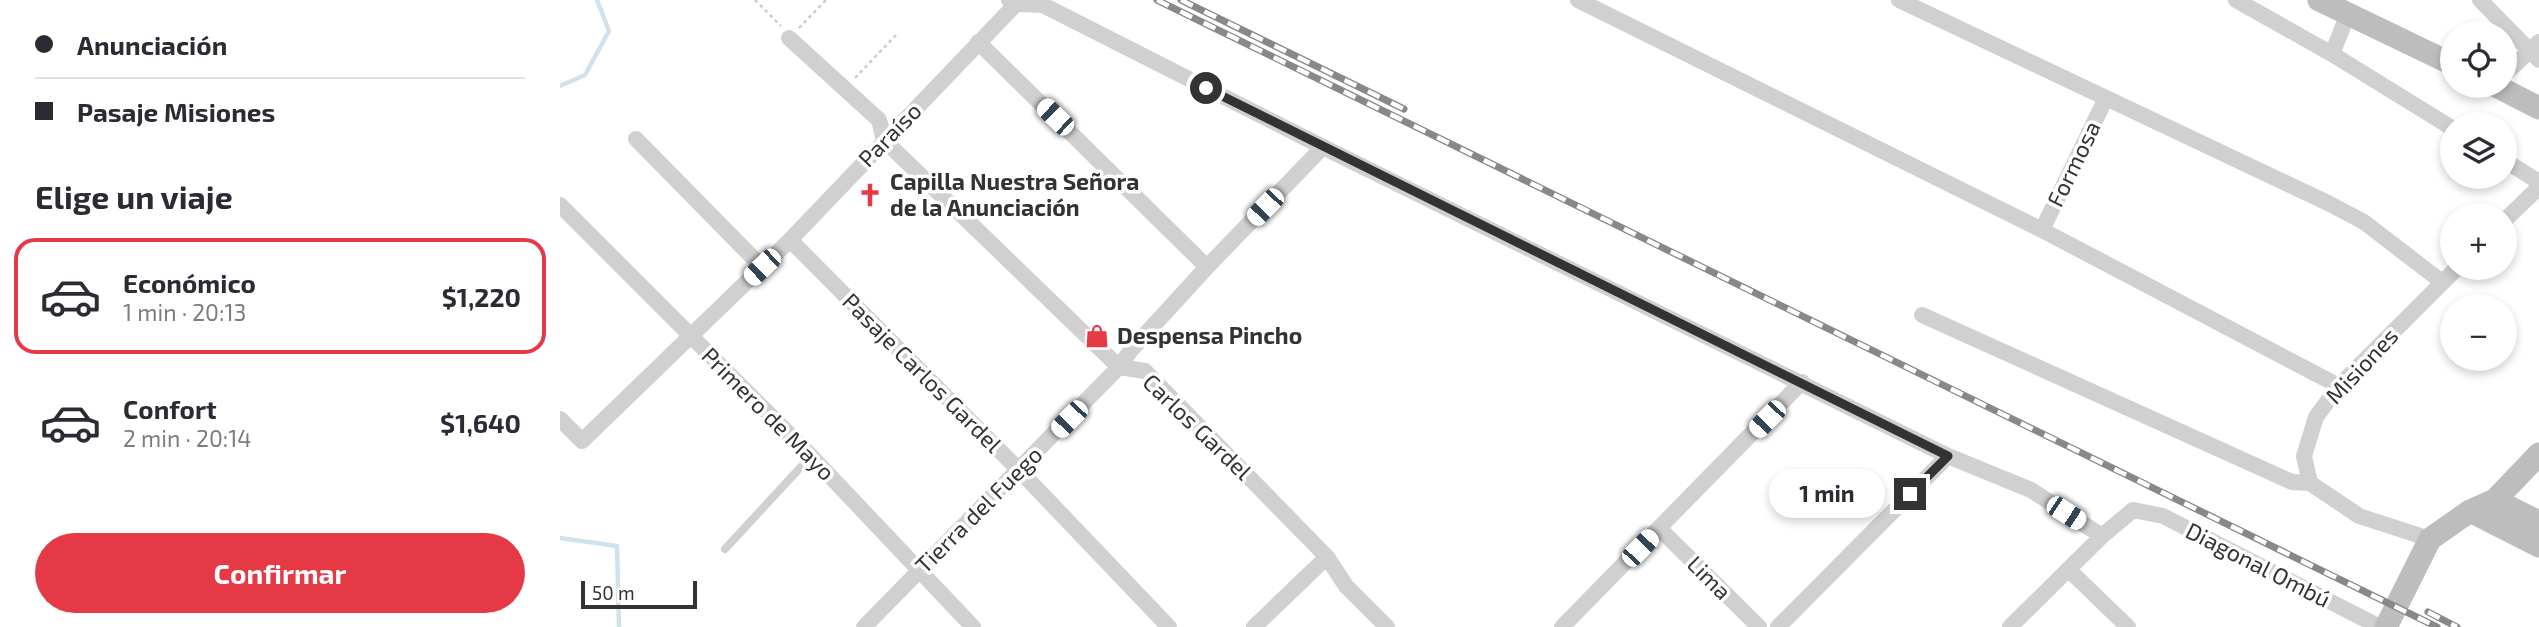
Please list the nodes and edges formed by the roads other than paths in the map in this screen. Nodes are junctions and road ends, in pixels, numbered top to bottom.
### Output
1 (1578, 0) edge
2 (1899, 0) edge
3 (2236, 0) edge
4 (2319, 0) edge
5 (2480, 0) edge
6 (1012, 2) edge
7 (2260, 6) edge
8 (2348, 14) junction
9 (789, 38) road end
10 (978, 42) junction
11 (2536, 51) edge
12 (2332, 54) junction
13 (2440, 58) edge
14 (2517, 65) edge
15 (2517, 97) edge
16 (2106, 98) junction
17 (2539, 108) edge
18 (2440, 121) edge
19 (636, 139) dead end
20 (884, 141) junction
21 (1323, 147) junction
22 (2517, 169) edge
23 (2539, 184) edge
24 (560, 205) edge
25 (2517, 207) edge
26 (2042, 230) junction
27 (790, 240) junction
28 (762, 267) junction
29 (1207, 267) junction
30 (2442, 282) joint
31 (1922, 315) dead end
32 (690, 335) junction
33 (1119, 368) junction
34 (1802, 382) junction
35 (2339, 386) junction
36 (560, 419) edge
37 (2539, 454) edge
38 (811, 456) junction
39 (1948, 456) junction
40 (1019, 470) junction
41 (2310, 483) junction
42 (2496, 500) junction
43 (2470, 511) junction
44 (2539, 522) edge
45 (1659, 528) junction
46 (2102, 536) junction
47 (2430, 539) junction
48 (2539, 546) edge
49 (725, 550) dead end
50 (1327, 557) junction
51 (919, 570) junction
52 (2068, 570) junction
53 (864, 627) edge
54 (974, 627) edge
55 (1169, 627) edge
56 (1254, 627) edge
57 (1387, 627) edge
58 (1562, 627) edge
59 (1759, 627) edge
60 (1778, 627) edge
61 (2010, 627) edge
62 (2128, 627) edge
63 (2380, 627) edge
64 (2386, 627) edge

1 - 26 street
2 - 16 street
3 - 7 street
4 - 8 street
5 - 11 street
6 - 10 street, Paraíso
6 - 21 street
7 - 12 street
8 - 12 street
8 - 13 street
9 - 20 street, Carlos Gardel
10 - 20 street, Paraíso
10 - 29 street
11 - 14 street
12 - 18 street
15 - 17 street
16 - 26 street, Formosa
16 - 30 street
19 - 28 street
20 - 27 street, Paraíso
20 - 33 street, Carlos Gardel
21 - 29 street, Tierra del Fuego
21 - 34 street
22 - 23 street
23 - 25 street
24 - 32 street, Primero de Mayo
26 - 35 street
27 - 28 street, Paraíso
27 - 40 street, Pasaje Carlos Gardel
28 - 32 street, Paraíso
29 - 33 street, Tierra del Fuego
30 - 35 street, Misiones
31 - 41 street
32 - 36 street, Paraíso
32 - 38 street, Primero de Mayo
33 - 40 street, Tierra del Fuego
33 - 50 street, Carlos Gardel
34 - 39 street
34 - 45 street
35 - 41 street, Misiones
37 - 42 street
38 - 49 lane
38 - 51 street, Primero de Mayo
39 - 46 street
39 - 60 street
40 - 51 street, Tierra del Fuego
40 - 55 street, Pasaje Carlos Gardel
41 - 47 street
42 - 43 street
42 - 44 street
43 - 47 street
43 - 48 street
45 - 58 street
45 - 59 street, Lima
46 - 52 street
46 - 63 street, Diagonal Ombú
47 - 64 street
50 - 56 street
50 - 57 street, Carlos Gardel
51 - 53 street, Tierra del Fuego
51 - 54 street, Primero de Mayo
52 - 61 street
52 - 62 street

